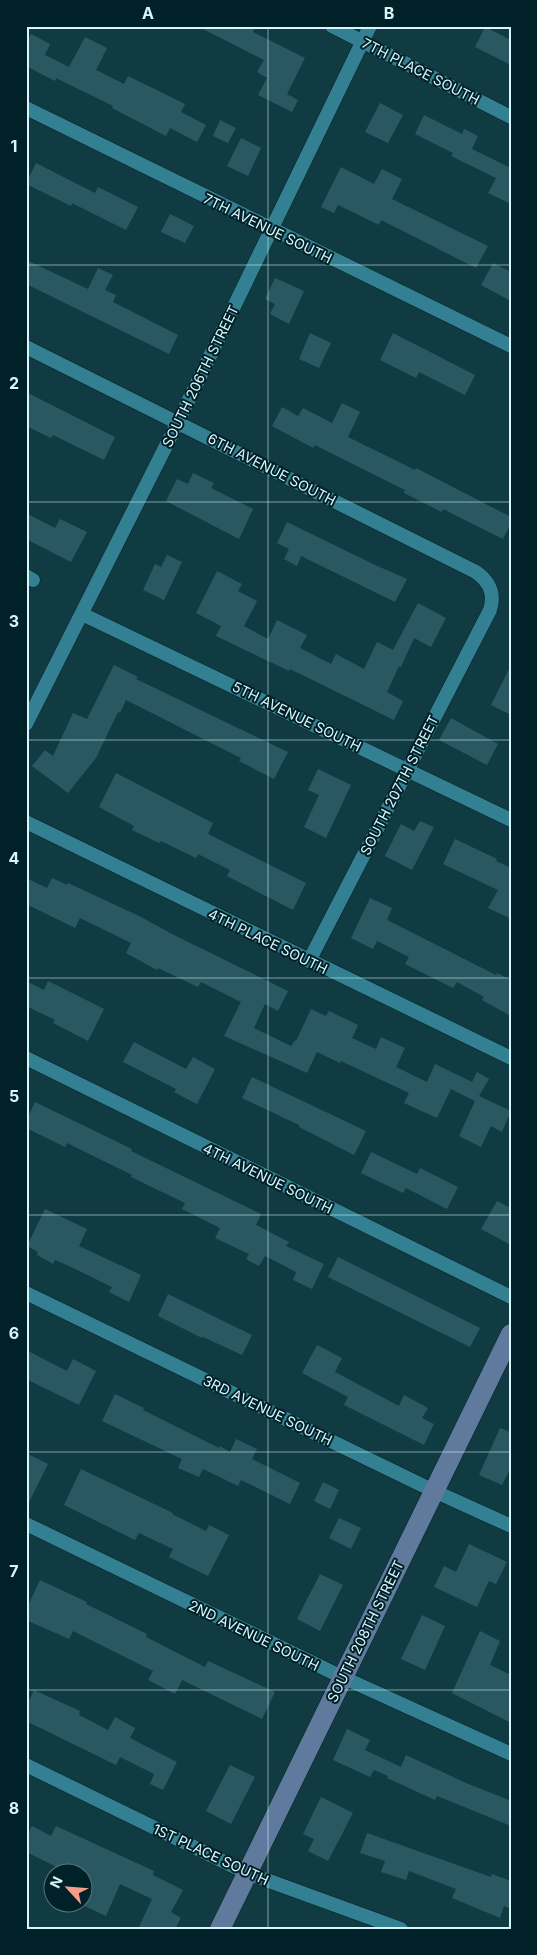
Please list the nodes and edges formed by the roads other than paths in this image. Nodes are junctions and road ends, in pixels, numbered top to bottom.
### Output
1 (332, 26) edge
2 (370, 26) edge
3 (362, 42) junction
4 (26, 108) edge
5 (511, 116) edge
6 (270, 229) junction
7 (511, 346) edge
8 (26, 347) edge
9 (178, 422) junction
10 (490, 610) joint
11 (82, 614) junction
12 (26, 724) edge
13 (407, 769) junction
14 (511, 820) edge
15 (26, 822) edge
16 (309, 961) junction
17 (26, 1058) edge
18 (511, 1058) edge
19 (26, 1293) edge
20 (511, 1297) edge
21 (511, 1334) edge
22 (434, 1491) junction
23 (26, 1524) edge
24 (511, 1526) edge
25 (342, 1677) junction
26 (511, 1754) edge
27 (26, 1765) edge
28 (247, 1873) junction
29 (220, 1929) edge
30 (401, 1929) edge

1 - 3 street, 7TH PLACE SOUTH
2 - 3 street, SOUTH 206TH STREET
3 - 5 street, 7TH PLACE SOUTH
3 - 6 street, SOUTH 206TH STREET
4 - 6 street, 7TH AVENUE SOUTH
6 - 7 street, 7TH AVENUE SOUTH
6 - 9 street, SOUTH 206TH STREET
8 - 9 street, 6TH AVENUE SOUTH
9 - 10 street, 6TH AVENUE SOUTH
9 - 11 street, SOUTH 206TH STREET
10 - 13 street, SOUTH 207TH STREET
11 - 12 street, SOUTH 206TH STREET
11 - 13 street, 5TH AVENUE SOUTH
13 - 14 street, 5TH AVENUE SOUTH
13 - 16 street, SOUTH 207TH STREET
15 - 16 street, 4TH PLACE SOUTH
16 - 18 street, 4TH PLACE SOUTH
17 - 20 street, 4TH AVENUE SOUTH
19 - 22 street, 3RD AVENUE SOUTH
21 - 22 street, SOUTH 208TH STREET
22 - 24 street, 3RD AVENUE SOUTH
22 - 25 street, SOUTH 208TH STREET
23 - 25 street, 2ND AVENUE SOUTH
25 - 26 street, 2ND AVENUE SOUTH
25 - 28 street, SOUTH 208TH STREET
27 - 28 street, 1ST PLACE SOUTH
28 - 29 street, SOUTH 208TH STREET
28 - 30 street, 1ST PLACE SOUTH

